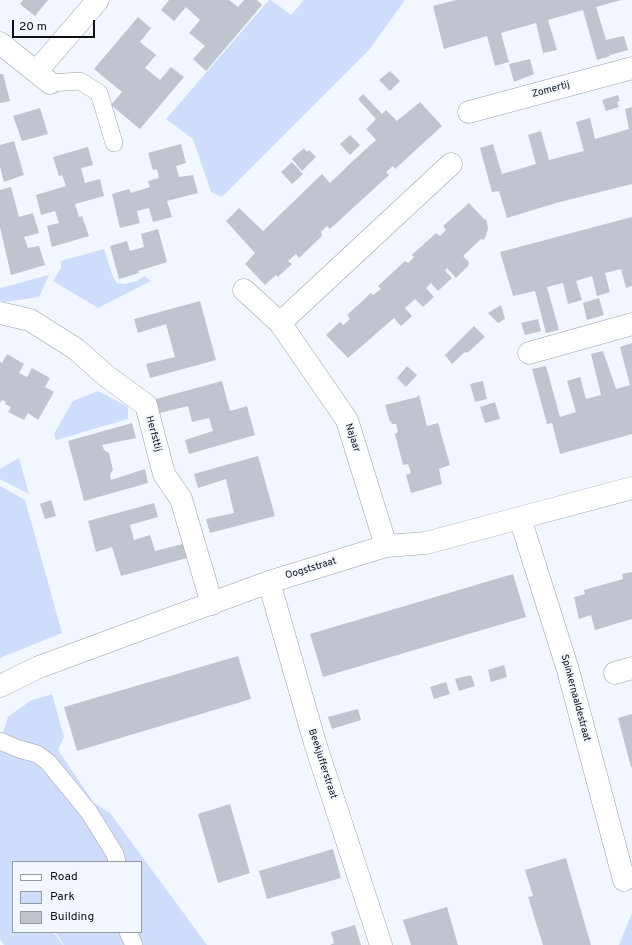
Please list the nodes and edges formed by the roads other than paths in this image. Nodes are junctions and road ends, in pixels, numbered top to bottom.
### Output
1 (98, 0) edge
2 (0, 43) edge
3 (632, 68) edge
4 (43, 78) junction
5 (469, 112) dead end
6 (114, 143) dead end
7 (451, 164) dead end
8 (244, 290) dead end
9 (0, 313) edge
10 (280, 323) junction
11 (632, 324) edge
12 (529, 353) dead end
13 (632, 488) edge
14 (520, 518) junction
15 (386, 546) junction
16 (270, 582) junction
17 (212, 604) junction
18 (0, 686) edge
19 (0, 741) edge
20 (117, 861) edge
21 (624, 880) dead end
22 (128, 933) edge
23 (134, 945) edge
24 (381, 945) edge

1 - 4 street
2 - 4 street
3 - 5 street, Zomertij
4 - 6 lane
7 - 10 street
8 - 10 street, Najaar
9 - 17 street, Herfsttij
10 - 15 street, Najaar
11 - 12 street
13 - 14 street, Oogststraat
14 - 15 street, Oogststraat
14 - 21 street, Spinkernaaldestraat
15 - 16 street, Oogststraat
16 - 17 street, Oogststraat
16 - 24 street, Beekjufferstraat
17 - 18 street, Oogststraat
19 - 20 lane
22 - 23 lane

